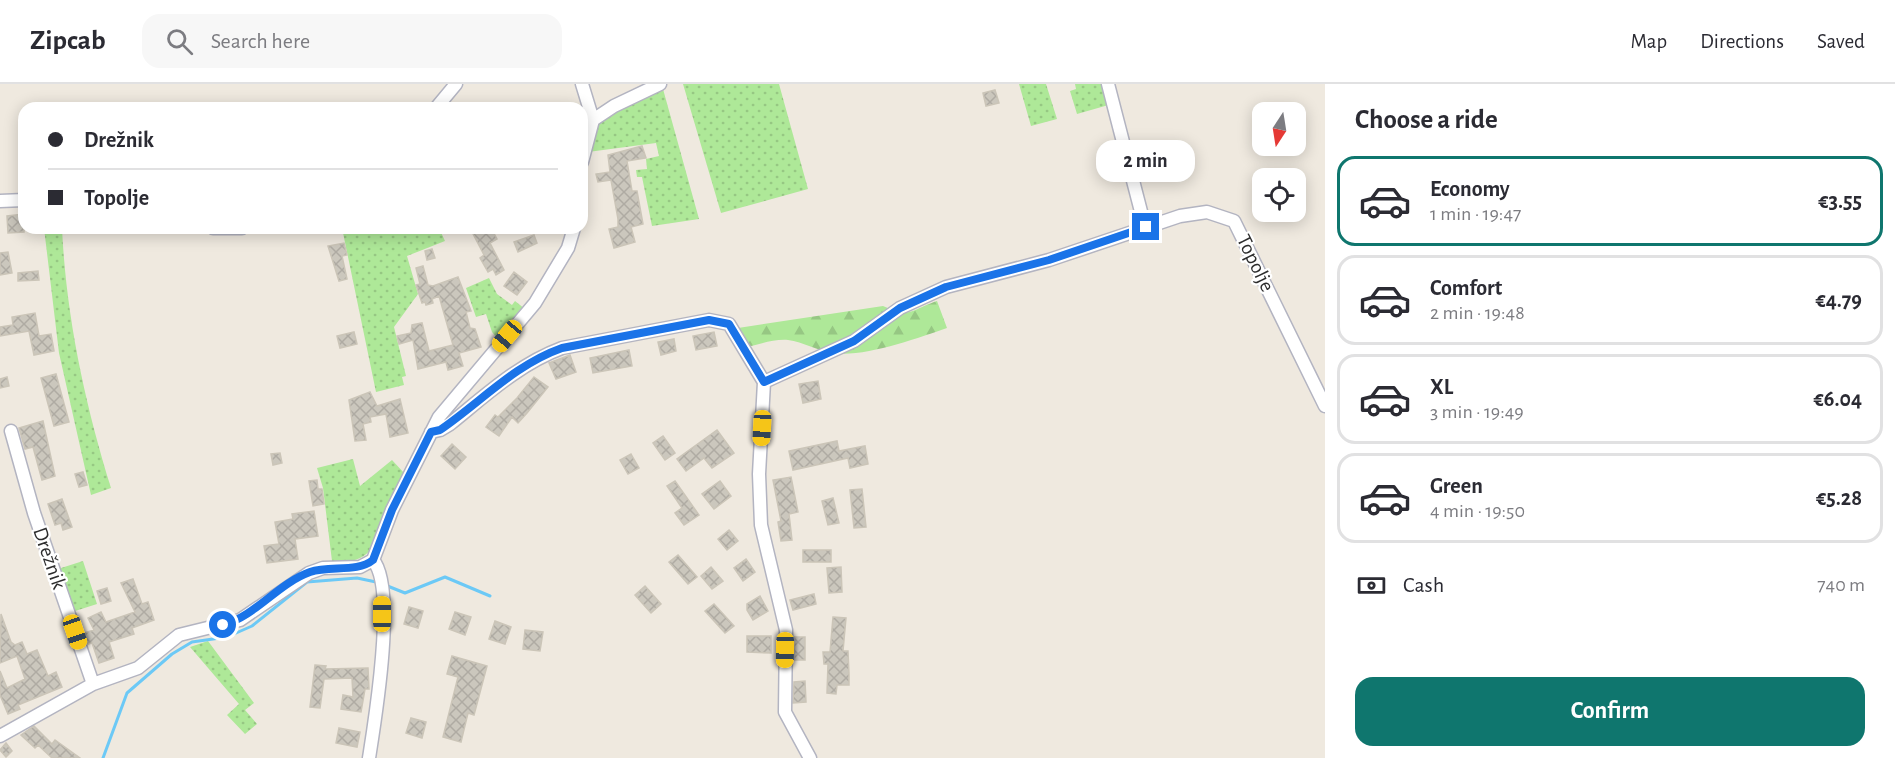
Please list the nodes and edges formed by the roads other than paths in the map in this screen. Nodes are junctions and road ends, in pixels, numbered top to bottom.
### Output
1 (456, 84) edge
2 (582, 84) edge
3 (660, 84) edge
4 (1108, 84) edge
5 (441, 102) edge
6 (588, 102) edge
7 (588, 104) edge
8 (593, 120) junction
9 (588, 139) edge
10 (18, 200) edge
11 (0, 201) edge
12 (1146, 227) junction
13 (572, 234) edge
14 (764, 382) junction
15 (1325, 406) edge
16 (11, 432) dead end
17 (431, 432) junction
18 (373, 560) junction
19 (93, 684) junction
20 (0, 736) edge
21 (369, 758) edge
22 (810, 758) edge

1 - 5 street
2 - 6 street
3 - 8 street
4 - 12 street
7 - 8 street
8 - 9 street
10 - 11 street
12 - 14 street, Topolje
12 - 15 street, Topolje
13 - 17 street
14 - 17 street
14 - 22 street
16 - 19 street, Drežnik
17 - 18 street
18 - 19 street
18 - 21 street
19 - 20 street

